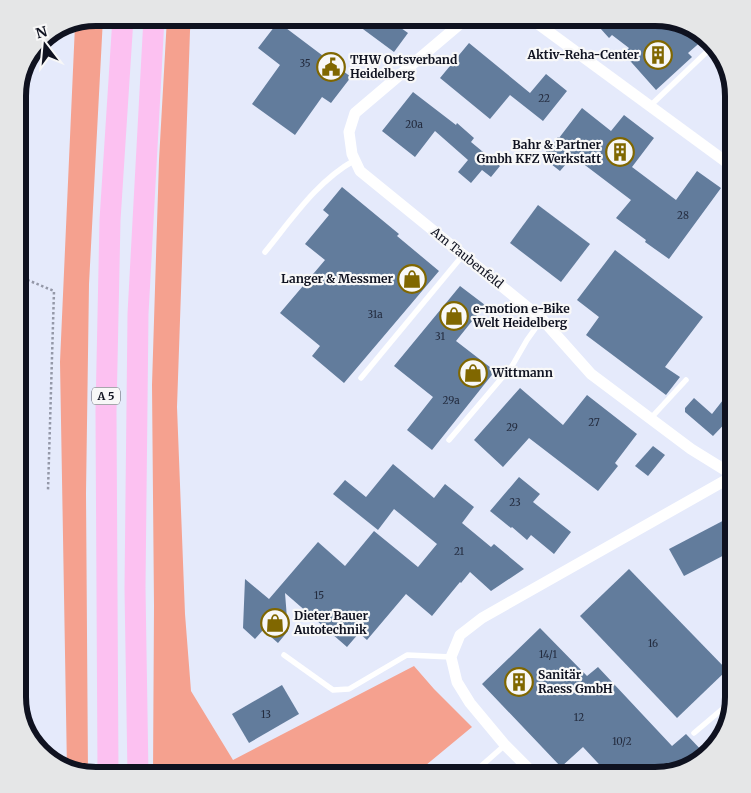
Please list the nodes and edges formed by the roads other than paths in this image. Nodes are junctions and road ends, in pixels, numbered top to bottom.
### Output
1 (122, 26) edge
2 (154, 26) edge
3 (458, 26) edge
4 (541, 26) edge
5 (708, 51) edge
6 (650, 106) junction
7 (354, 160) junction
8 (725, 160) edge
9 (265, 252) dead end
10 (463, 255) junction
11 (542, 319) junction
12 (361, 378) dead end
13 (686, 380) dead end
14 (650, 419) junction
15 (449, 440) dead end
16 (725, 470) edge
17 (725, 480) edge
18 (284, 655) dead end
19 (451, 657) junction
20 (723, 708) edge
21 (694, 733) dead end
22 (505, 745) junction
23 (108, 767) edge
24 (138, 767) edge
25 (481, 767) edge
26 (526, 767) edge

1 - 23 highway, A 5
2 - 24 highway, A 5
3 - 7 street, Am Taubenfeld
4 - 6 street
5 - 6 lane
6 - 8 street
7 - 9 lane
7 - 10 street, Am Taubenfeld
10 - 11 street, Am Taubenfeld
10 - 12 lane
11 - 14 street, Am Taubenfeld
11 - 15 lane
13 - 14 lane
14 - 16 street, Am Taubenfeld
17 - 19 street, Am Taubenfeld
18 - 19 lane
19 - 22 street
20 - 21 lane
22 - 25 lane
22 - 26 street

